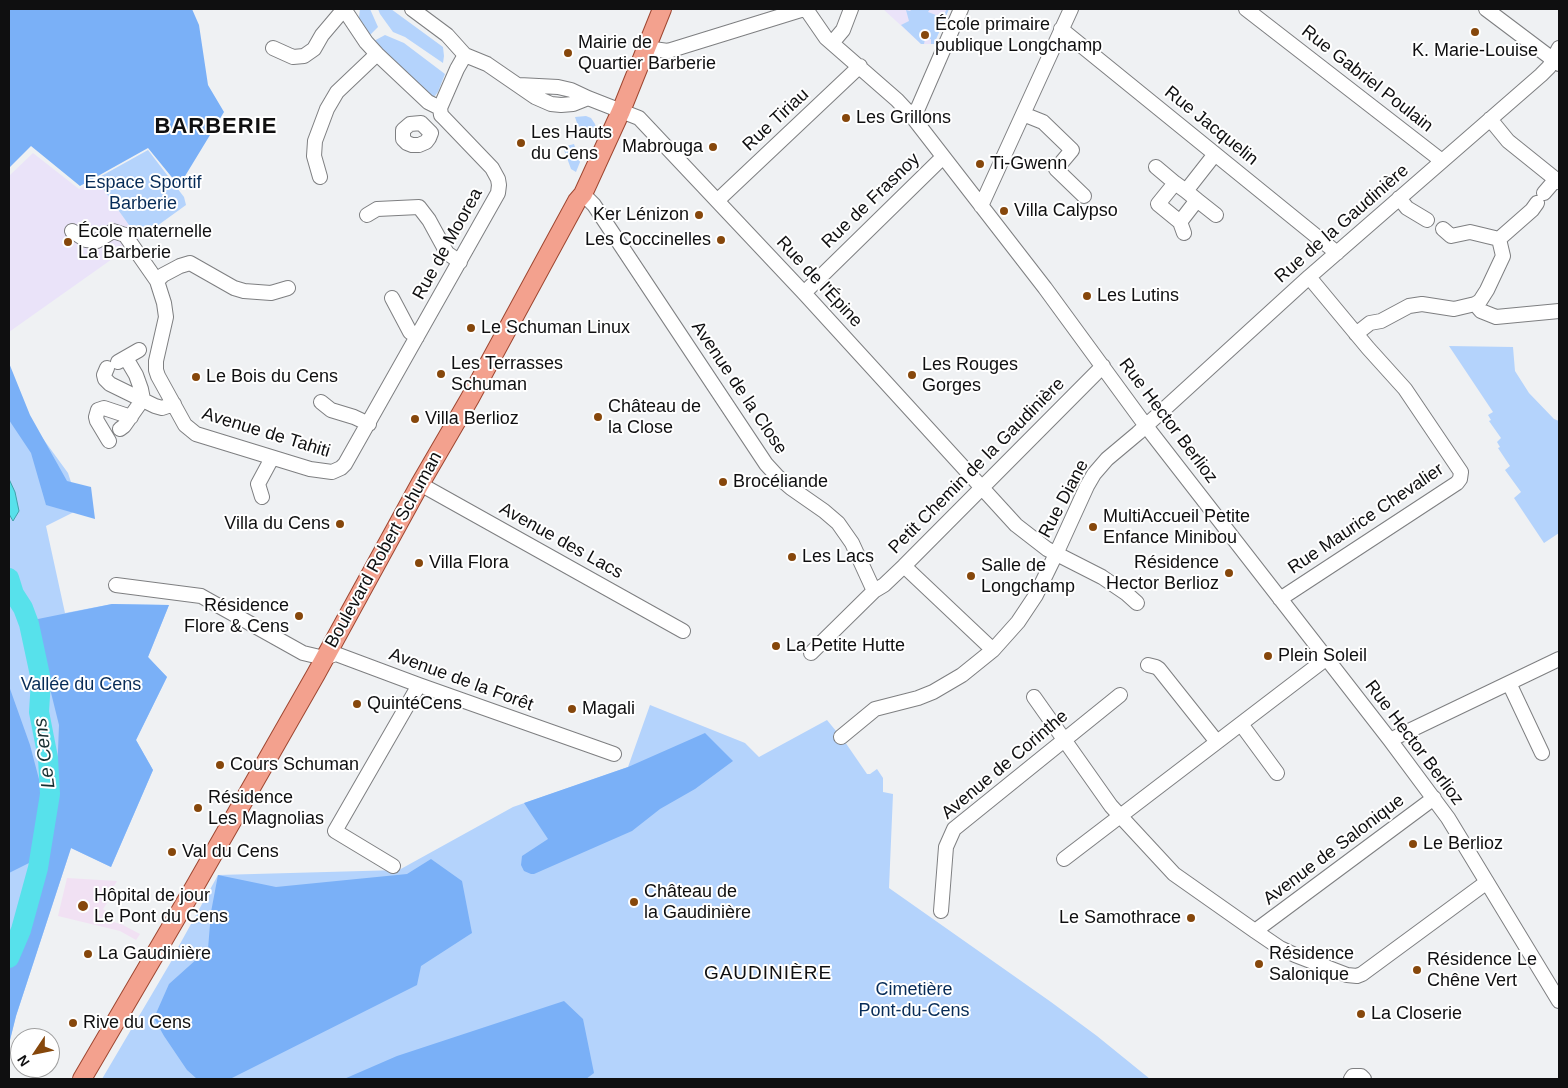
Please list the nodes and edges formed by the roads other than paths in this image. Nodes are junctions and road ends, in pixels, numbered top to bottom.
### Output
1 (344, 9) edge
2 (412, 9) edge
3 (662, 9) edge
4 (805, 9) edge
5 (851, 9) edge
6 (960, 9) edge
7 (1071, 9) edge
8 (1246, 9) edge
9 (1486, 9) edge
10 (1061, 30) junction
11 (832, 43) junction
12 (273, 48) dead end
13 (646, 48) junction
14 (377, 54) junction
15 (465, 55) junction
16 (1557, 57) edge
17 (860, 66) junction
18 (621, 111) junction
19 (442, 113) junction
20 (1023, 114) junction
21 (911, 115) junction
22 (1490, 119) junction
23 (428, 128) dead end
24 (1215, 154) junction
25 (943, 157) junction
26 (1442, 161) junction
27 (1156, 167) dead end
28 (320, 177) dead end
29 (1558, 181) edge
30 (1181, 187) junction
31 (583, 194) junction
32 (1084, 196) dead end
33 (1399, 198) junction
34 (718, 200) junction
35 (1197, 200) junction
36 (981, 206) junction
37 (367, 215) dead end
38 (1216, 215) dead end
39 (1427, 220) dead end
40 (1443, 229) dead end
41 (72, 231) dead end
42 (1499, 239) junction
43 (1337, 252) junction
44 (460, 262) junction
45 (1309, 277) junction
46 (157, 281) junction
47 (288, 288) dead end
48 (804, 293) junction
49 (392, 298) dead end
50 (1475, 304) junction
51 (1559, 311) edge
52 (1356, 334) junction
53 (417, 337) junction
54 (139, 350) dead end
55 (1104, 366) junction
56 (113, 367) junction
57 (143, 399) junction
58 (321, 402) dead end
59 (174, 404) junction
60 (130, 417) junction
61 (368, 424) junction
62 (1146, 426) junction
63 (120, 429) dead end
64 (109, 441) dead end
65 (272, 458) junction
66 (420, 484) junction
67 (982, 488) junction
68 (262, 497) dead end
69 (1056, 554) junction
70 (904, 566) junction
71 (116, 585) dead end
72 (874, 591) junction
73 (1280, 599) junction
74 (1137, 603) dead end
75 (684, 631) dead end
76 (993, 650) junction
77 (811, 653) dead end
78 (324, 658) junction
79 (1327, 658) junction
80 (1559, 659) edge
81 (1148, 665) dead end
82 (1509, 682) junction
83 (419, 685) junction
84 (1120, 695) dead end
85 (1034, 697) dead end
86 (1241, 724) junction
87 (841, 737) dead end
88 (1064, 740) junction
89 (1390, 740) junction
90 (1217, 742) junction
91 (614, 754) dead end
92 (1542, 754) dead end
93 (1277, 773) dead end
94 (1434, 798) junction
95 (1120, 816) junction
96 (1064, 859) dead end
97 (393, 866) dead end
98 (1487, 882) junction
99 (940, 911) dead end
100 (1255, 931) junction
101 (1559, 1001) edge
102 (82, 1079) edge
103 (1351, 1079) edge
104 (1364, 1079) edge

1 - 12 street
1 - 14 street, Rue de Moorea
2 - 15 street
3 - 13 main road, Boulevard Robert Schuman
4 - 11 street, Rue Hector Berlioz
4 - 13 street
5 - 11 street
6 - 21 street
7 - 10 street
8 - 26 street, Rue Gabriel Poulain
9 - 16 street
10 - 20 street
10 - 24 street, Rue Jacquelin
11 - 17 street, Rue Hector Berlioz
13 - 18 main road, Boulevard Robert Schuman
14 - 19 street, Rue de Moorea
14 - 28 street
15 - 18 street, Rue de l'Épine
15 - 19 street
16 - 22 street, Rue de la Gaudinière
17 - 21 street, Rue Hector Berlioz
17 - 34 street, Rue Tiriau
18 - 31 main road, Boulevard Robert Schuman
18 - 34 street, Rue de l'Épine
19 - 23 street
19 - 44 street, Rue de Moorea
20 - 32 street
20 - 36 street
21 - 25 street, Rue Hector Berlioz
22 - 26 street, Rue de la Gaudinière
22 - 29 street
24 - 30 street
24 - 43 street, Rue Jacquelin
25 - 36 street, Rue Hector Berlioz
25 - 48 street, Rue de Frasnoy
26 - 33 street, Rue de la Gaudinière
27 - 30 street
29 - 42 street
30 - 35 street
30 - 35 street
31 - 66 main road, Boulevard Robert Schuman
31 - 72 street, Avenue de la Close
33 - 39 street
33 - 43 street, Rue de la Gaudinière
34 - 48 street, Rue de l'Épine
35 - 38 street
36 - 55 street, Rue Hector Berlioz
37 - 44 street
40 - 42 street
41 - 46 street, Avenue de Tahiti
42 - 50 street
43 - 45 street, Rue de la Gaudinière
44 - 53 street, Rue de Moorea
45 - 52 street, Rue Maurice Chevalier
45 - 62 street, Rue de la Gaudinière
46 - 47 street
46 - 59 street, Avenue de Tahiti
48 - 67 street, Rue de l'Épine
49 - 53 street
50 - 51 street
50 - 52 street
52 - 73 street, Rue Maurice Chevalier
53 - 61 street, Rue de Moorea
54 - 56 street
55 - 62 street, Rue Hector Berlioz
55 - 67 street, Petit Chemin de la Gaudinière
56 - 57 street
56 - 57 street
57 - 59 street
57 - 60 street
58 - 61 street
59 - 65 street, Avenue de Tahiti
60 - 63 street
60 - 64 street
61 - 65 street, Avenue de Tahiti
62 - 69 street, Rue Diane
62 - 73 street, Rue Hector Berlioz
65 - 68 street
66 - 75 street, Avenue des Lacs
66 - 78 main road, Boulevard Robert Schuman
67 - 69 street, Rue de l'Épine
67 - 70 street, Petit Chemin de la Gaudinière
69 - 74 street, Rue de l'Épine
69 - 76 street, Rue Diane
70 - 72 street, Petit Chemin de la Gaudinière
70 - 76 street
71 - 78 street, Avenue de la Forêt
72 - 77 street, Petit Chemin de la Gaudinière
73 - 79 street, Rue Hector Berlioz
76 - 87 street, Rue Diane
78 - 83 street, Avenue de la Forêt
78 - 102 main road, Boulevard Robert Schuman
79 - 86 street
79 - 89 street, Rue Hector Berlioz
80 - 82 street
81 - 90 street
82 - 89 street
82 - 92 street
83 - 91 street, Avenue de la Forêt
83 - 97 street
84 - 88 street, Avenue de Corinthe
85 - 88 street
86 - 90 street
86 - 93 street
88 - 95 street
88 - 99 street, Avenue de Corinthe
89 - 94 street, Rue Hector Berlioz
90 - 95 street
94 - 98 street, Rue Hector Berlioz
94 - 100 street, Avenue de Salonique
95 - 96 street
95 - 100 street
98 - 100 street
98 - 101 street, Rue Hector Berlioz
103 - 104 street

